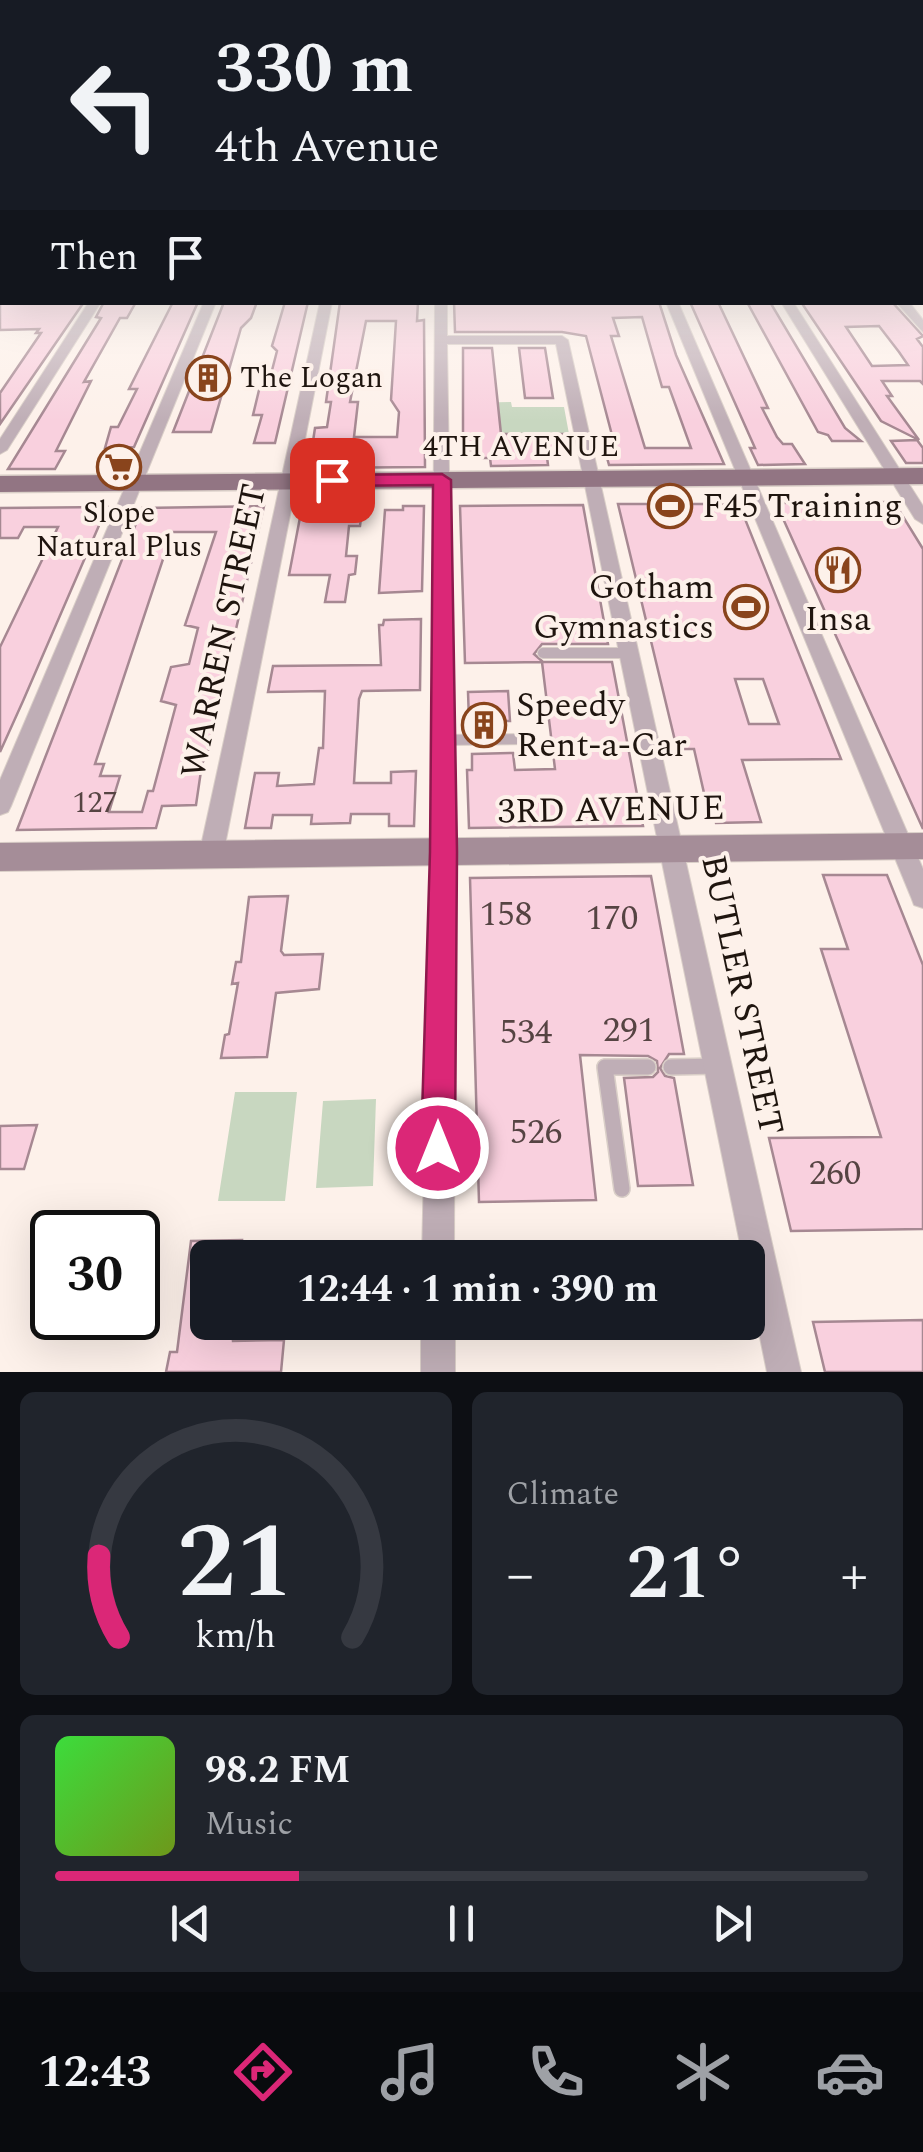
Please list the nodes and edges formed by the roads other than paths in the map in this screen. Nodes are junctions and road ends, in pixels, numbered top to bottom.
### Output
1 (93, 305) edge
2 (209, 305) edge
3 (325, 305) edge
4 (441, 305) edge
5 (673, 305) edge
6 (789, 305) edge
7 (904, 305) edge
8 (923, 328) edge
9 (442, 340) junction
10 (0, 450) edge
11 (911, 483) edge
12 (0, 484) edge
13 (748, 484) junction
14 (594, 485) junction
15 (442, 486) junction
16 (286, 487) junction
17 (132, 488) junction
18 (0, 495) edge
19 (923, 519) edge
20 (542, 653) dead end
21 (630, 653) junction
22 (528, 739) dead end
23 (443, 740) junction
24 (0, 806) edge
25 (912, 846) edge
26 (673, 849) junction
27 (443, 852) junction
28 (211, 855) junction
29 (0, 856) edge
30 (923, 897) edge
31 (671, 1066) dead end
32 (718, 1066) junction
33 (648, 1067) dead end
34 (622, 1189) dead end
35 (438, 1240) edge
36 (438, 1340) edge
37 (438, 1372) edge
38 (784, 1372) edge

1 - 10 street
2 - 17 street
3 - 16 street, WARREN STREET
4 - 9 street
5 - 13 street
6 - 11 street
7 - 8 street
9 - 14 street, BUTLER STREET
9 - 15 street
11 - 13 main road, 4TH AVENUE
11 - 19 street
12 - 17 main road, 4TH AVENUE
13 - 14 main road, 4TH AVENUE
13 - 25 street
14 - 15 main road, 4TH AVENUE
14 - 21 street, BUTLER STREET
15 - 16 main road, 4TH AVENUE
15 - 23 street
16 - 17 main road, 4TH AVENUE
16 - 28 street, WARREN STREET
17 - 18 main road, 4TH AVENUE
17 - 24 street
20 - 21 lane
21 - 26 street, BUTLER STREET
22 - 23 lane
23 - 27 street
25 - 26 main road, 3RD AVENUE
25 - 30 street
26 - 27 main road, 3RD AVENUE
26 - 32 street, BUTLER STREET
27 - 28 main road, 3RD AVENUE
27 - 35 street
28 - 29 main road, 3RD AVENUE
31 - 32 lane
32 - 38 street, BUTLER STREET
33 - 34 lane
36 - 37 street

